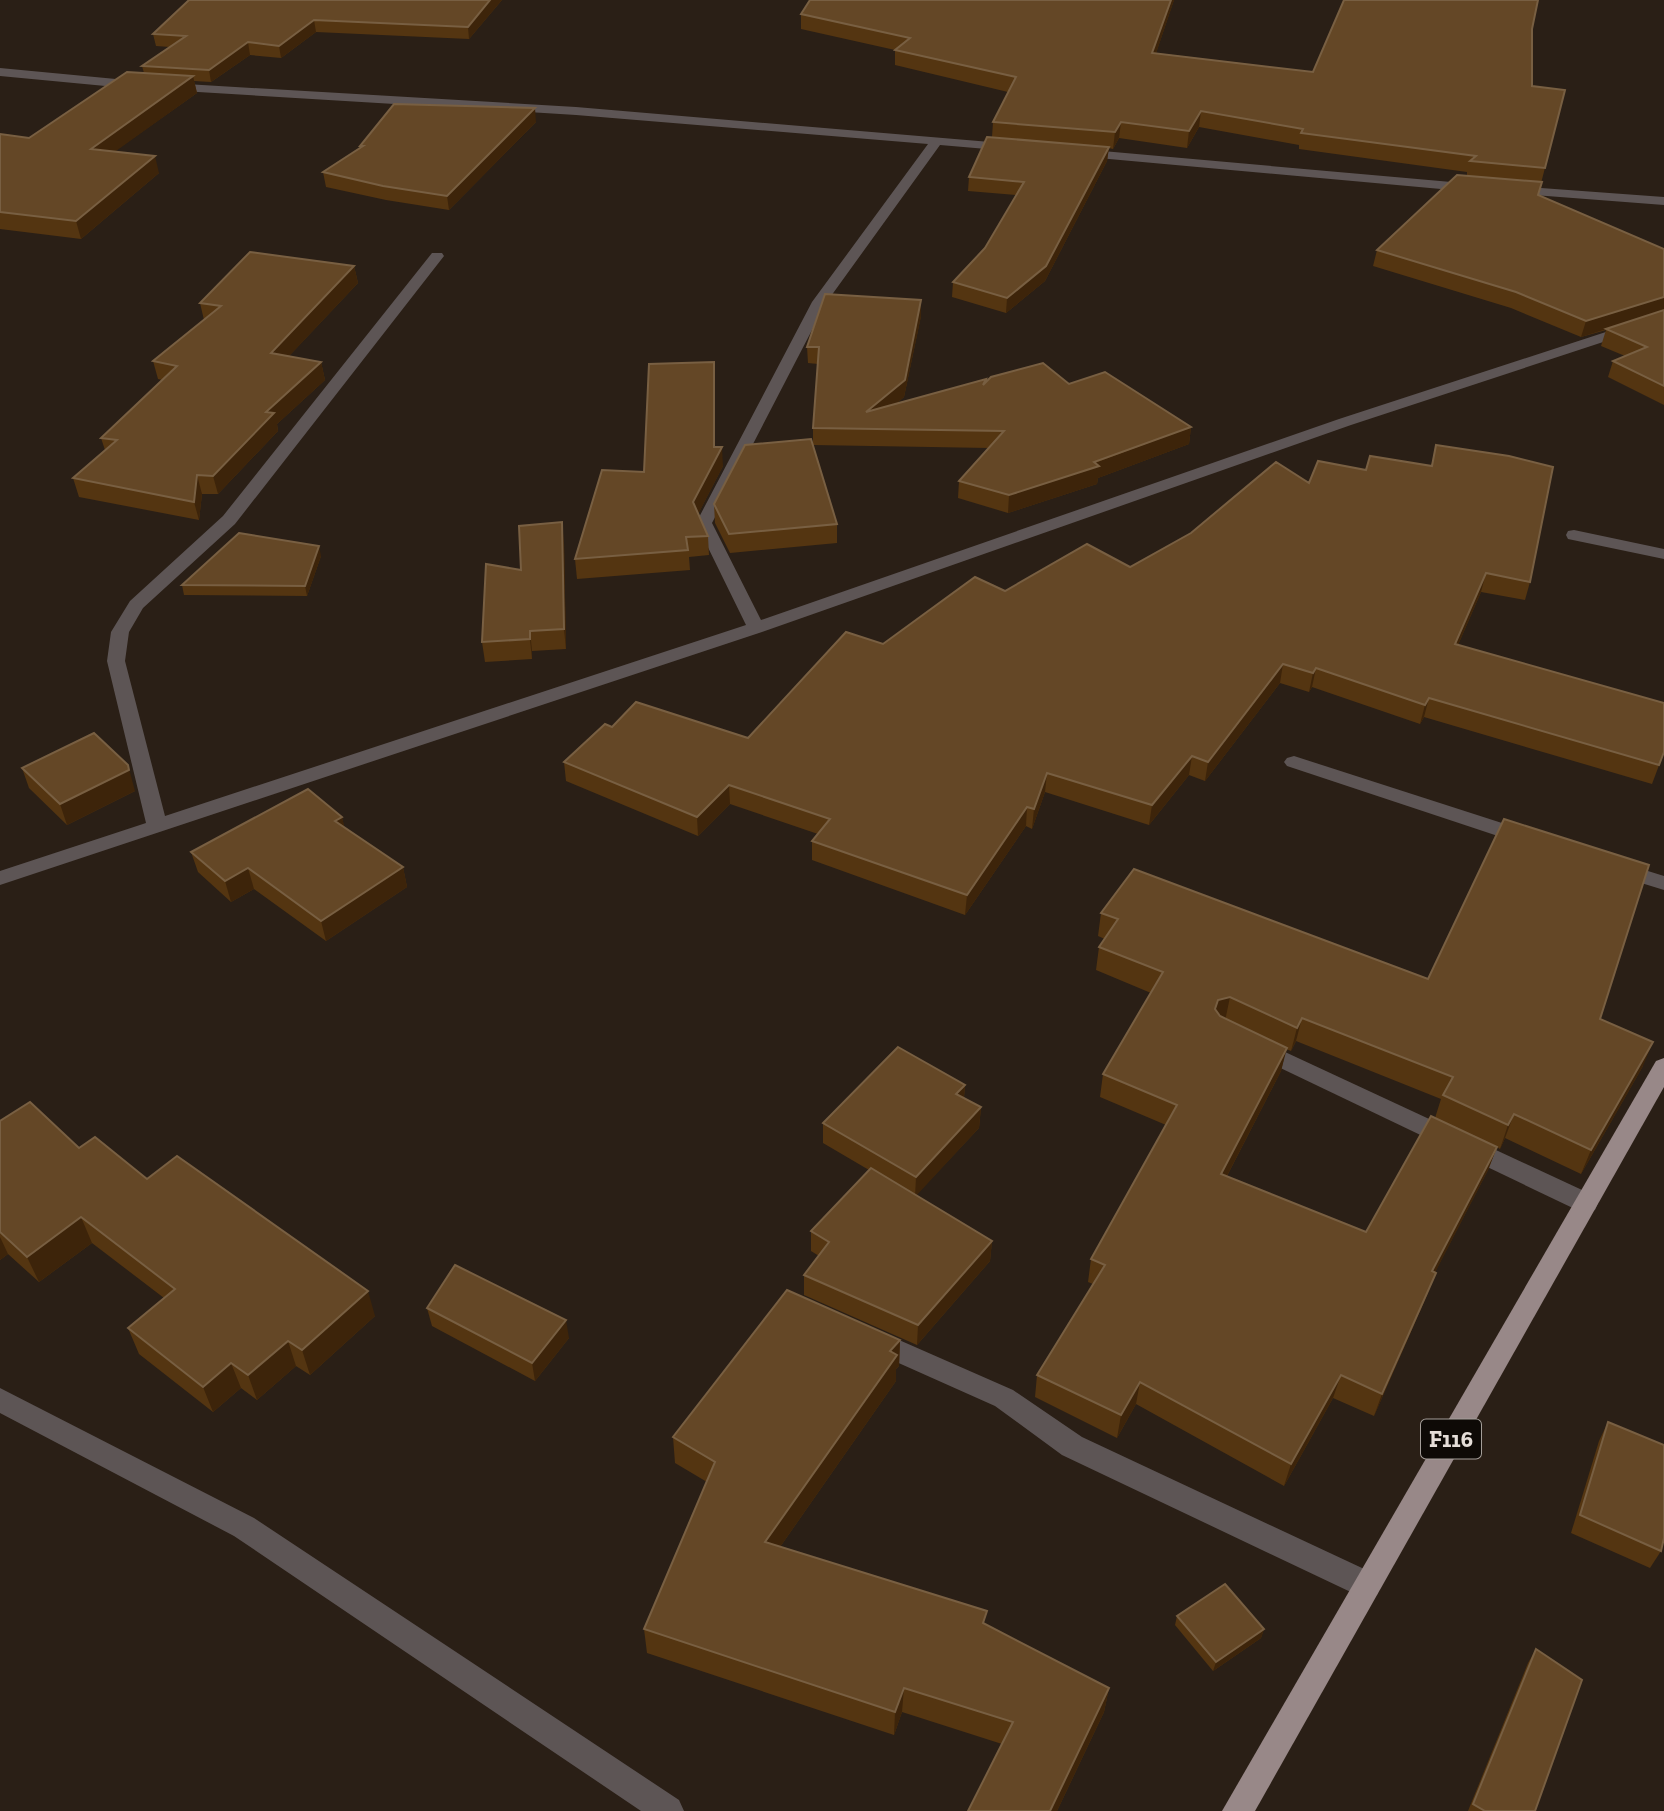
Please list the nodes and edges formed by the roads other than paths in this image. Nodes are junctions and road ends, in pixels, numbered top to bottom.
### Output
1 (0, 72) edge
2 (937, 141) junction
3 (1018, 148) edge
4 (1072, 152) edge
5 (1664, 201) edge
6 (437, 256) dead end
7 (1664, 317) edge
8 (1574, 535) dead end
9 (1664, 554) edge
10 (755, 628) junction
11 (1294, 762) dead end
12 (157, 826) junction
13 (1545, 844) edge
14 (1598, 862) edge
15 (0, 878) edge
16 (1664, 883) edge
17 (1236, 1037) edge
18 (1664, 1067) edge
19 (1586, 1203) junction
20 (853, 1331) edge
21 (0, 1400) edge
22 (1367, 1585) junction
23 (668, 1811) edge
24 (1238, 1811) edge

1 - 2 street
2 - 3 street
2 - 10 street
4 - 5 street
6 - 12 street
7 - 10 street
8 - 9 street
10 - 12 street
11 - 13 street
12 - 15 street
14 - 16 street
17 - 19 street
18 - 19 main road, F116
19 - 22 main road, F116
20 - 22 street
21 - 23 street
22 - 24 main road, F116

